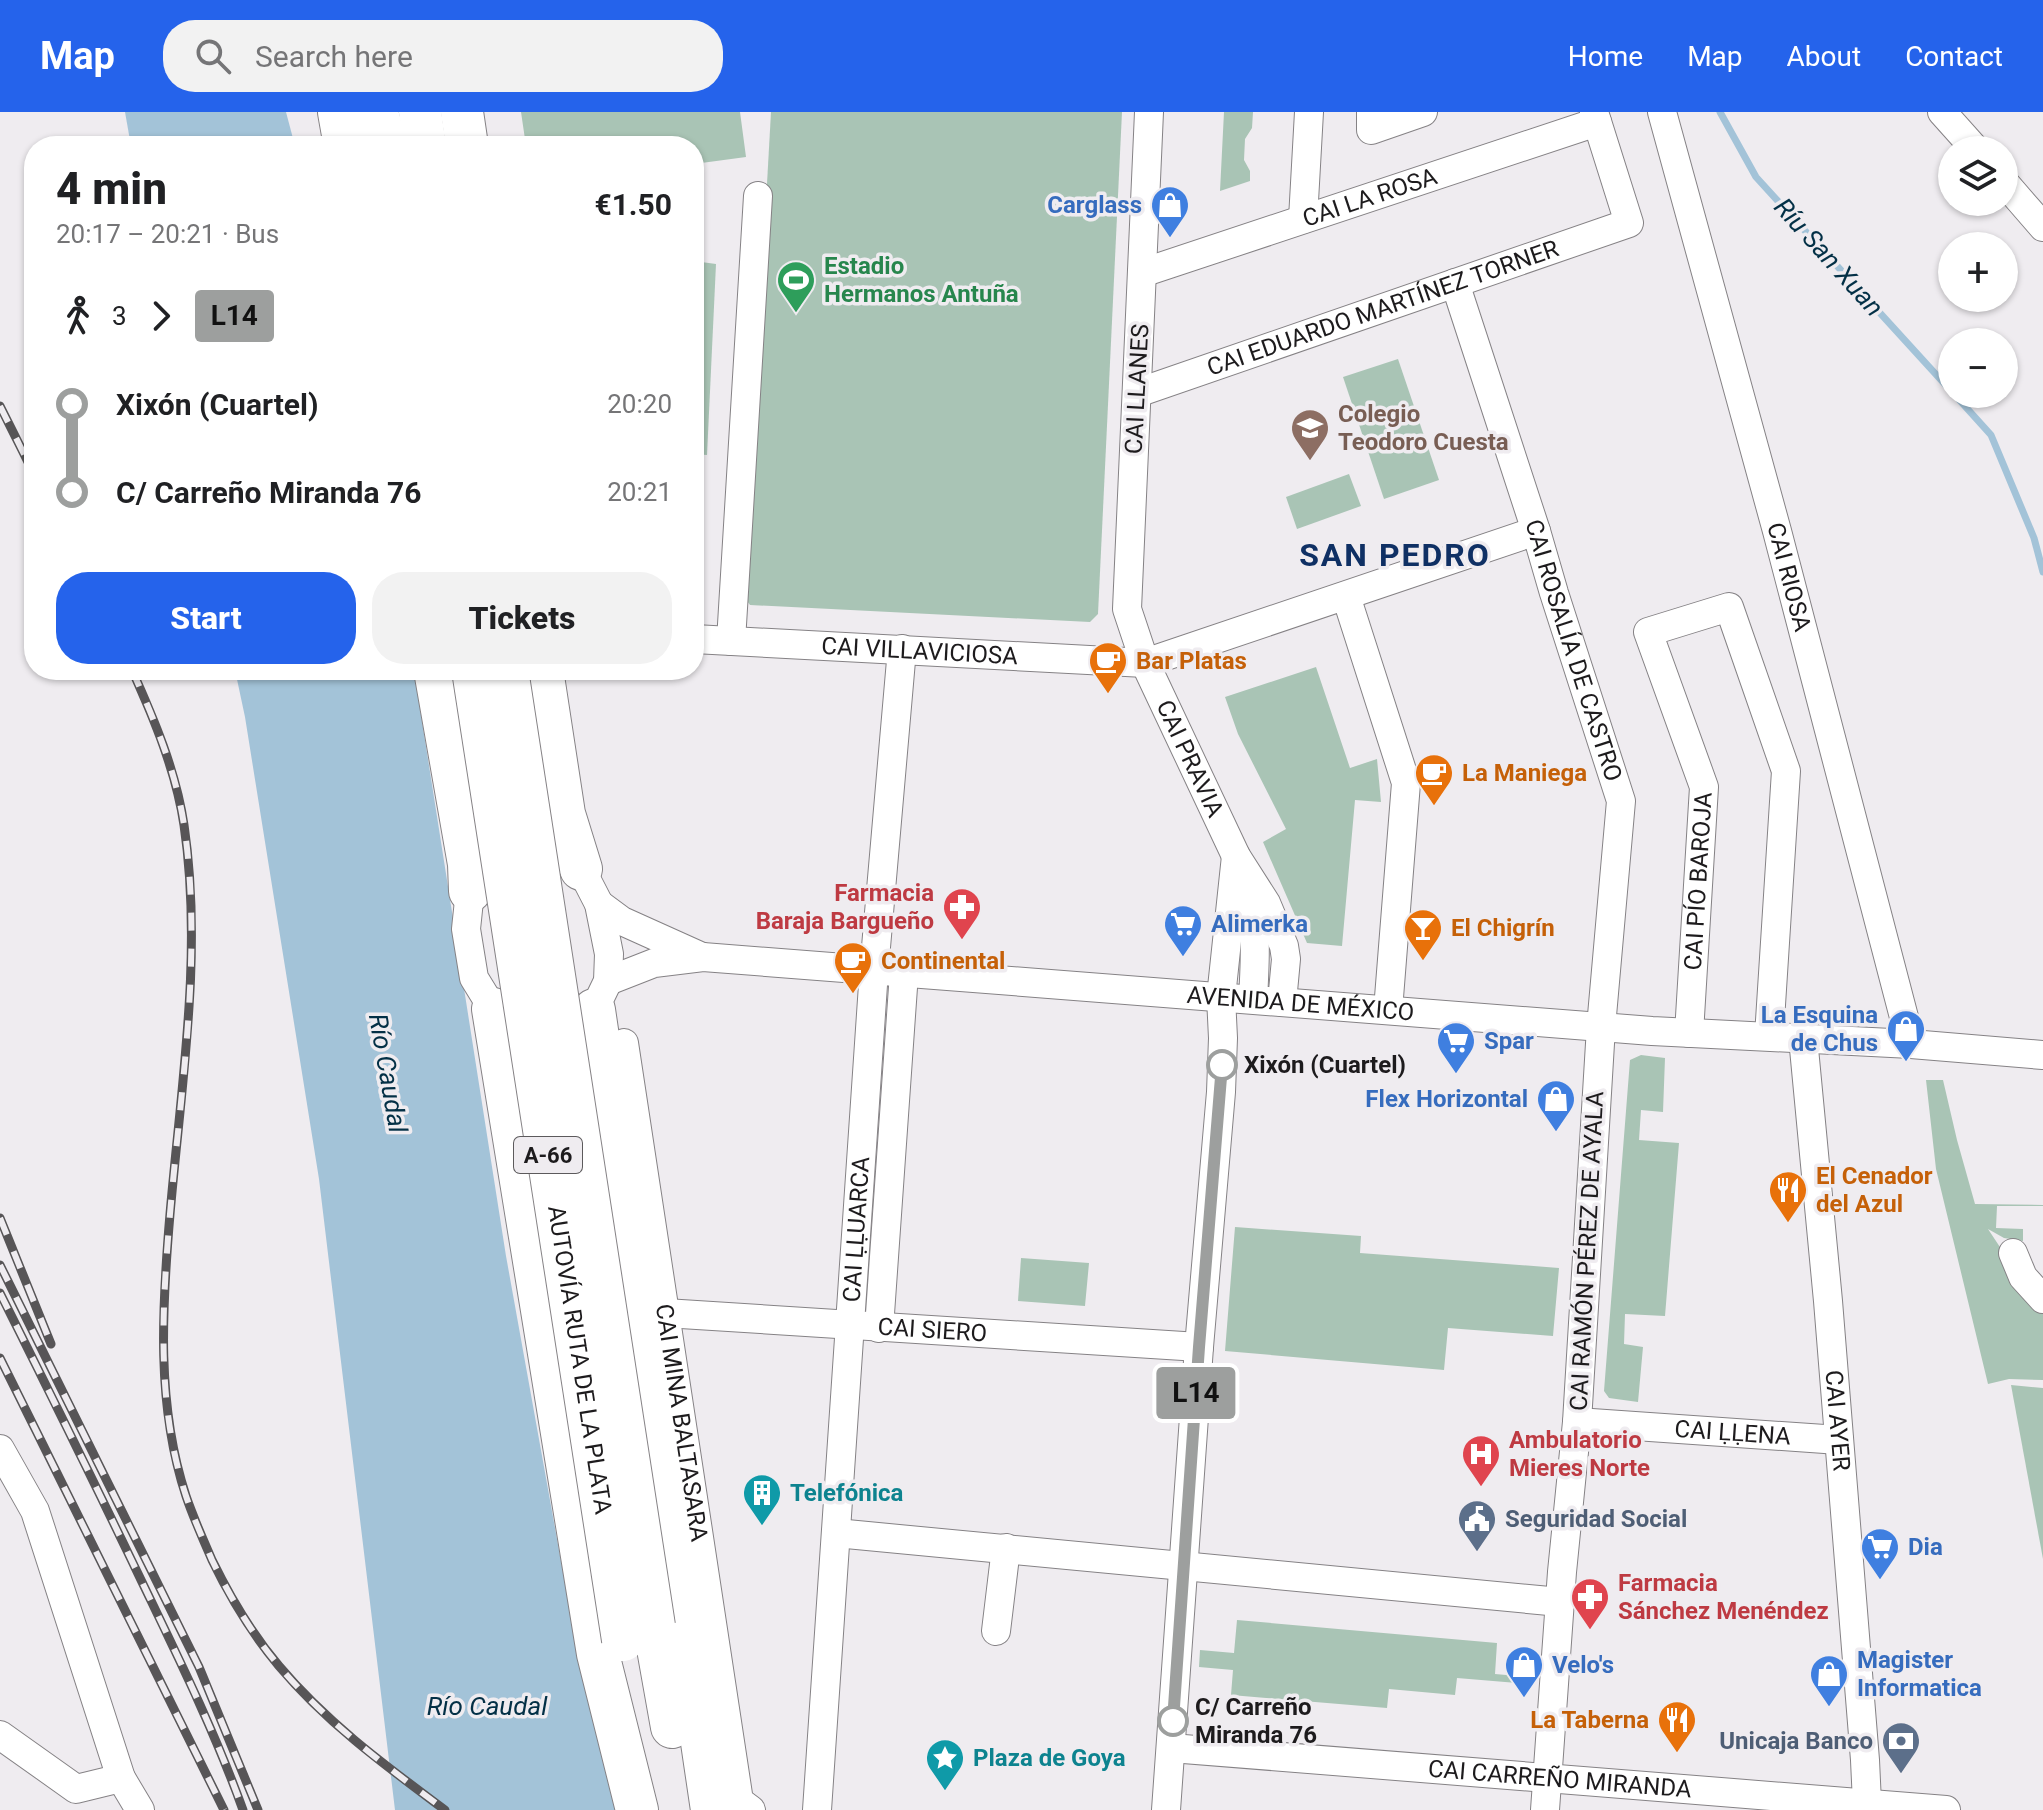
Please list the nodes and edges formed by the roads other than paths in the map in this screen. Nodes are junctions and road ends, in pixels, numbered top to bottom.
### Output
1 (339, 112) edge
2 (377, 112) edge
3 (387, 112) edge
4 (420, 112) edge
5 (462, 112) edge
6 (1149, 112) edge
7 (1309, 112) edge
8 (1371, 112) edge
9 (1423, 112) edge
10 (1662, 112) edge
11 (1942, 112) edge
12 (1595, 117) edge
13 (343, 136) edge
14 (383, 136) edge
15 (391, 136) edge
16 (424, 136) edge
17 (466, 136) edge
18 (1964, 136) edge
19 (758, 196) dead end
20 (2018, 198) edge
21 (1303, 219) junction
22 (2043, 227) edge
23 (1142, 273) junction
24 (1455, 283) junction
25 (1137, 393) junction
26 (1536, 531) junction
27 (1346, 596) junction
28 (704, 640) edge
29 (731, 641) junction
30 (902, 649) junction
31 (1145, 663) junction
32 (437, 680) edge
33 (475, 680) edge
34 (508, 680) edge
35 (544, 680) edge
36 (1236, 856) junction
37 (590, 887) junction
38 (470, 891) junction
39 (703, 957) junction
40 (874, 970) junction
41 (904, 973) junction
42 (601, 995) junction
43 (1221, 997) junction
44 (1253, 999) junction
45 (1282, 1002) junction
46 (493, 1009) junction
47 (1388, 1010) junction
48 (1601, 1027) junction
49 (1689, 1033) junction
50 (1769, 1036) junction
51 (1803, 1038) junction
52 (624, 1043) dead end
53 (1911, 1044) junction
54 (2043, 1055) edge
55 (2013, 1253) dead end
56 (2043, 1299) edge
57 (665, 1313) junction
58 (850, 1326) junction
59 (879, 1328) junction
60 (1199, 1347) junction
61 (1577, 1422) junction
62 (1839, 1440) junction
63 (0, 1449) edge
64 (836, 1533) junction
65 (1006, 1548) junction
66 (1183, 1565) junction
67 (1560, 1602) junction
68 (996, 1631) dead end
69 (638, 1633) junction
70 (0, 1735) edge
71 (1171, 1748) junction
72 (121, 1778) junction
73 (1548, 1778) junction
74 (1867, 1803) junction
75 (734, 1807) edge
76 (140, 1810) edge
77 (637, 1810) edge
78 (657, 1810) edge
79 (690, 1810) edge
80 (817, 1810) edge
81 (1166, 1810) edge
82 (1545, 1810) edge
83 (1946, 1810) edge

1 - 13 highway
2 - 14 highway
3 - 15 highway
4 - 16 highway
5 - 17 highway
6 - 23 street, CAI LLANES
7 - 21 street
8 - 9 street
10 - 53 street, CAI RIOSA
11 - 18 street
12 - 21 street, CAI LA ROSA
12 - 24 street, CAI EDUARDO MARTÍNEZ TORNER
19 - 29 street
20 - 22 street
21 - 23 street, CAI LA ROSA
23 - 25 street, CAI LLANES
24 - 25 street, CAI EDUARDO MARTÍNEZ TORNER
24 - 26 street, CAI ROSALÍA DE CASTRO
25 - 31 street, CAI LLANES
26 - 27 street
26 - 48 street, CAI ROSALÍA DE CASTRO
27 - 31 street
27 - 47 street
28 - 29 street, CAI VILLAVICIOSA
29 - 30 street, CAI VILLAVICIOSA
30 - 31 street, CAI VILLAVICIOSA
30 - 40 street, CAI ḶḶUARCA
31 - 36 street, CAI PRAVIA
32 - 38 highway
33 - 69 highway, AUTOVÍA RUTA DE LA PLATA / A-66, bridge
34 - 69 highway, AUTOVÍA RUTA DE LA PLATA / A-66, bridge
35 - 37 highway
36 - 43 street
36 - 44 street, CAI PRAVIA
36 - 45 street, CAI PRAVIA
37 - 38 street
37 - 39 street, AVENIDA DE MÉXICO
37 - 42 street
38 - 46 street
39 - 40 street, AVENIDA DE MÉXICO
39 - 42 street, AVENIDA DE MÉXICO
40 - 41 street, AVENIDA DE MÉXICO
40 - 58 street, CAI ḶḶUARCA
41 - 43 street, AVENIDA DE MÉXICO
41 - 59 street
42 - 46 street
42 - 75 highway
43 - 44 street, AVENIDA DE MÉXICO
43 - 60 street
44 - 45 street, AVENIDA DE MÉXICO
45 - 47 street, AVENIDA DE MÉXICO
46 - 77 highway
47 - 48 street, AVENIDA DE MÉXICO
48 - 49 street, AVENIDA DE MÉXICO
48 - 61 street, CAI RAMÓN PÉREZ DE AYALA
49 - 50 street, AVENIDA DE MÉXICO
49 - 50 street, CAI PÍO BAROJA
50 - 51 street, AVENIDA DE MÉXICO
51 - 53 street, AVENIDA DE MÉXICO
51 - 62 street, CAI AYER
52 - 57 street, CAI MINA BALTASARA
53 - 54 street, AVENIDA DE MÉXICO
55 - 56 street
57 - 58 street, CAI SIERO
57 - 75 street, CAI MINA BALTASARA
58 - 59 street, CAI SIERO
58 - 64 street, CAI ḶḶUARCA
59 - 60 street, CAI SIERO
60 - 66 street
61 - 62 street, CAI ḶḶENA
61 - 67 street, CAI RAMÓN PÉREZ DE AYALA
62 - 74 street, CAI AYER
63 - 72 street
64 - 65 street
64 - 80 street, CAI ḶḶUARCA
65 - 66 street
65 - 68 street
66 - 67 street
66 - 71 street
67 - 73 street, CAI RAMÓN PÉREZ DE AYALA
69 - 78 highway, AUTOVÍA RUTA DE LA PLATA / A-66
69 - 79 highway, AUTOVÍA RUTA DE LA PLATA / A-66
70 - 72 street
71 - 73 street, CAI CARREÑO MIRANDA
71 - 81 street
72 - 76 street
73 - 74 street, CAI CARREÑO MIRANDA
73 - 82 street, CAI RAMÓN PÉREZ DE AYALA
74 - 83 street, CAI CARREÑO MIRANDA

